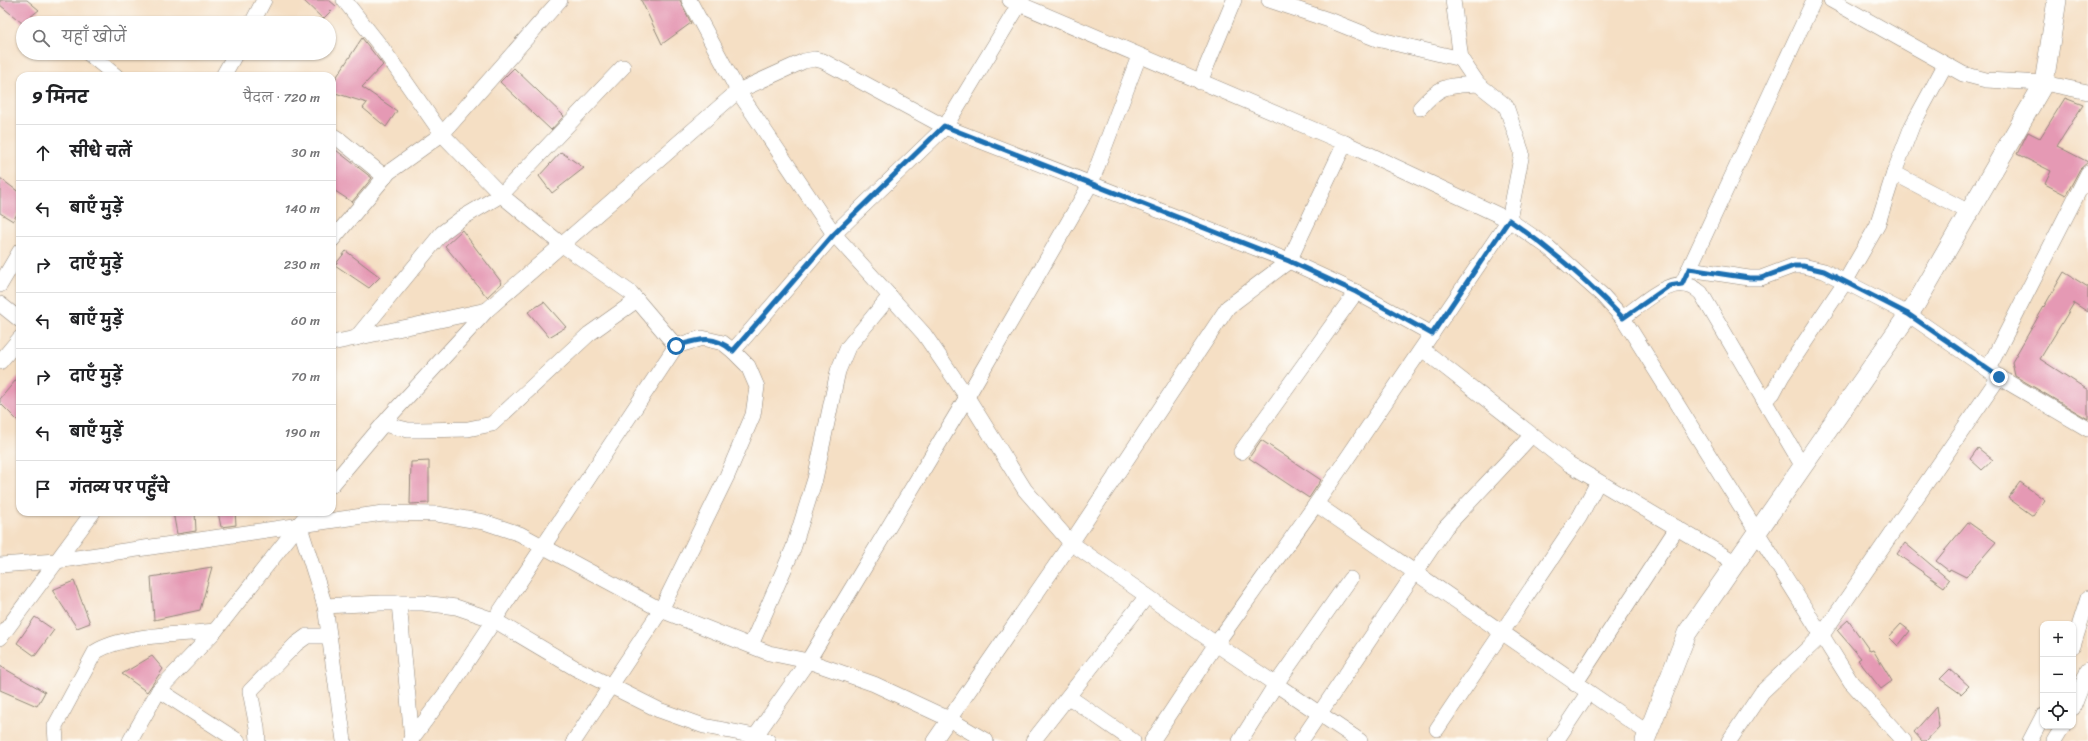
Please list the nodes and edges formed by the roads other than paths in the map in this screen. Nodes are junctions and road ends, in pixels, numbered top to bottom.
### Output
1 (264, 0) edge
2 (344, 0) edge
3 (560, 0) edge
4 (689, 0) edge
5 (1234, 0) edge
6 (1269, 0) edge
7 (1453, 0) edge
8 (1814, 0) edge
9 (1831, 0) edge
10 (2057, 0) edge
11 (1017, 2) edge
12 (256, 16) edge
13 (1139, 56) junction
14 (1461, 59) junction
15 (97, 60) edge
16 (232, 60) edge
17 (1945, 65) junction
18 (623, 67) dead end
19 (111, 72) edge
20 (225, 72) edge
21 (1200, 82) junction
22 (2044, 83) junction
23 (1478, 84) junction
24 (738, 92) junction
25 (2088, 92) edge
26 (1420, 108) dead end
27 (944, 126) junction
28 (442, 134) junction
29 (336, 138) edge
30 (1345, 143) junction
31 (1894, 173) junction
32 (2088, 173) edge
33 (385, 177) junction
34 (1091, 183) junction
35 (501, 195) junction
36 (1969, 212) junction
37 (1509, 220) junction
38 (834, 234) junction
39 (336, 235) edge
40 (561, 244) junction
41 (16, 258) edge
42 (1289, 261) junction
43 (1689, 269) junction
44 (1845, 282) junction
45 (1682, 284) junction
46 (0, 285) edge
47 (1356, 292) junction
48 (890, 296) junction
49 (637, 300) junction
50 (0, 304) edge
51 (488, 310) junction
52 (1908, 314) junction
53 (16, 317) edge
54 (1623, 318) junction
55 (1432, 334) junction
56 (356, 338) junction
57 (336, 342) edge
58 (16, 343) edge
59 (676, 346) junction
60 (1422, 348) junction
61 (733, 351) junction
62 (0, 362) edge
63 (1994, 373) junction
64 (967, 397) junction
65 (1764, 400) junction
66 (384, 424) junction
67 (2088, 429) edge
68 (1531, 436) junction
69 (1241, 452) dead end
70 (1802, 465) junction
71 (336, 480) edge
72 (1598, 482) junction
73 (1316, 504) junction
74 (90, 516) edge
75 (306, 516) edge
76 (299, 524) junction
77 (1677, 528) junction
78 (1757, 531) junction
79 (1071, 543) junction
80 (543, 546) junction
81 (56, 561) junction
82 (1736, 563) junction
83 (0, 565) edge
84 (1415, 573) junction
85 (1350, 579) dead end
86 (1147, 596) junction
87 (2088, 598) edge
88 (399, 603) junction
89 (325, 606) junction
90 (661, 610) junction
91 (494, 620) junction
92 (215, 631) junction
93 (1501, 633) junction
94 (1822, 635) junction
95 (329, 636) junction
96 (2076, 636) edge
97 (0, 638) edge
98 (1216, 644) junction
99 (751, 646) junction
100 (808, 661) junction
101 (2088, 670) edge
102 (1276, 684) junction
103 (1575, 684) junction
104 (610, 686) junction
105 (159, 690) junction
106 (1588, 693) junction
107 (1069, 697) junction
108 (2076, 700) edge
109 (1319, 713) junction
110 (949, 719) junction
111 (2040, 722) edge
112 (1438, 729) dead end
113 (2061, 729) edge
114 (1646, 737) edge
115 (758, 739) edge
116 (411, 740) edge
117 (56, 741) edge
118 (130, 741) edge
119 (238, 741) edge
120 (258, 741) edge
121 (344, 741) edge
122 (574, 741) edge
123 (934, 741) edge
124 (986, 741) edge
125 (1033, 741) edge
126 (1133, 741) edge
127 (1152, 741) edge
128 (1240, 741) edge
129 (1301, 741) edge
130 (1360, 741) edge
131 (1556, 741) edge
132 (1729, 741) edge
133 (1904, 741) edge
134 (2030, 741) edge
135 (2054, 741) edge

1 - 12 street
2 - 28 street
3 - 28 street
4 - 24 street
5 - 21 street
6 - 14 street
7 - 14 street
8 - 43 street
9 - 17 street
10 - 22 street
11 - 13 street
11 - 27 street
13 - 21 street
13 - 34 street
14 - 23 street
15 - 19 street
16 - 20 street
17 - 22 street
17 - 31 street
18 - 35 street
21 - 30 street
22 - 25 street
22 - 36 street
23 - 26 street
23 - 37 street
24 - 27 street
24 - 38 street
24 - 40 street
27 - 34 street
27 - 38 street
28 - 33 street
28 - 35 street
29 - 33 street
30 - 37 street
30 - 42 street
31 - 36 street
31 - 44 street
32 - 63 street
33 - 39 street
34 - 42 street
34 - 64 street
35 - 40 street
35 - 56 street
36 - 52 street
37 - 54 street
37 - 55 street
38 - 48 street
38 - 61 street
40 - 49 street
40 - 51 street
41 - 46 street
42 - 47 street
42 - 79 street
43 - 44 street
43 - 45 street
44 - 52 street
44 - 65 street
45 - 54 street
45 - 65 street
47 - 55 street
47 - 69 street
48 - 64 street
48 - 99 street
49 - 59 street
49 - 66 street
50 - 53 street
51 - 56 street
51 - 66 street
52 - 63 street
52 - 70 street
54 - 78 street
55 - 60 street
56 - 57 street
58 - 62 street
59 - 61 street
59 - 80 street
60 - 68 street
60 - 73 street
61 - 90 street
63 - 67 street
63 - 94 street
64 - 79 street
64 - 100 street
65 - 70 street
66 - 71 street
68 - 72 street
68 - 84 street
70 - 78 street
72 - 77 street
72 - 93 street
73 - 84 street
73 - 98 street
74 - 81 street
75 - 76 street
76 - 80 street
76 - 81 street
76 - 89 street
76 - 92 street
77 - 82 street
77 - 103 street
78 - 82 street
78 - 94 street
79 - 86 street
79 - 110 street
80 - 90 street
80 - 91 street
81 - 83 street
81 - 97 street
82 - 114 street
84 - 93 street
84 - 109 street
85 - 102 street
86 - 98 street
86 - 107 street
87 - 96 street
88 - 89 street
88 - 91 street
88 - 116 street
89 - 95 street
90 - 99 street
90 - 104 street
91 - 104 street
91 - 116 street
92 - 105 street
92 - 117 street
93 - 103 street
93 - 112 street
94 - 132 street
94 - 133 street
95 - 120 street
95 - 121 street
98 - 102 street
98 - 127 street
99 - 100 street
100 - 110 street
100 - 115 street
101 - 108 street
102 - 109 street
102 - 128 street
103 - 106 street
104 - 115 street
104 - 122 street
105 - 118 street
105 - 119 street
106 - 114 street
106 - 131 street
107 - 125 street
107 - 126 street
109 - 129 street
109 - 130 street
110 - 123 street
110 - 124 street
111 - 134 street
113 - 135 street

